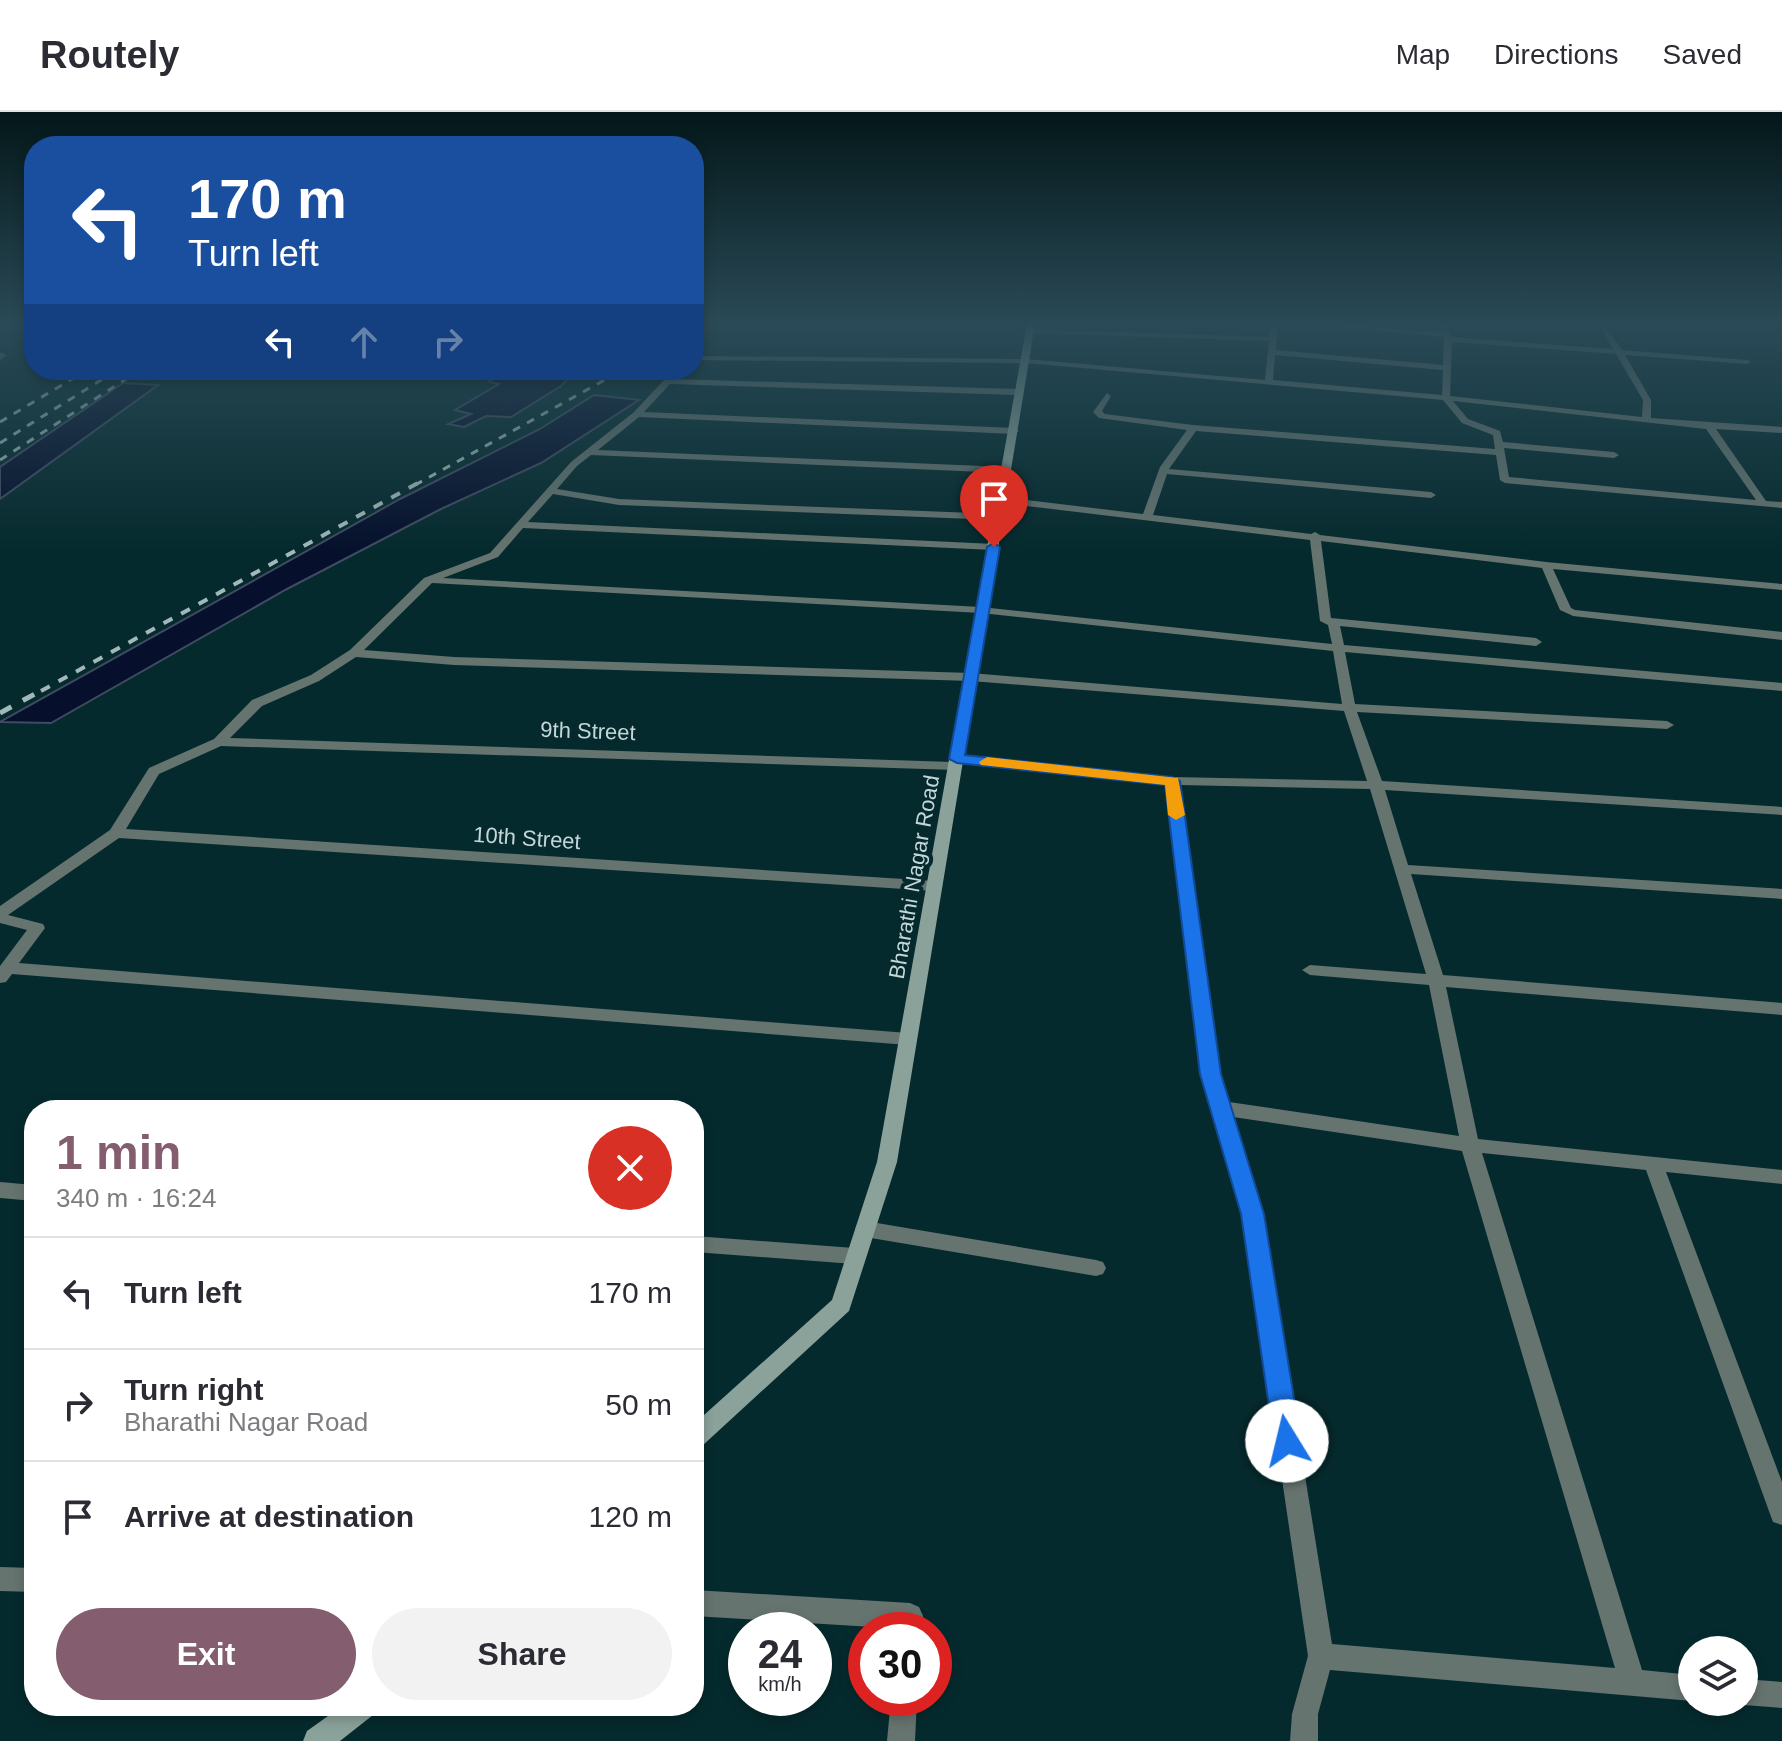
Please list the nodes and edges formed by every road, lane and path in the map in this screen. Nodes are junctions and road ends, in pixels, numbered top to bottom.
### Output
1 (649, 400) edge
2 (1019, 400) edge
3 (1104, 400) edge
4 (1448, 400) edge
5 (1464, 400) edge
6 (1647, 400) edge
7 (637, 414) junction
8 (1646, 420) junction
9 (1709, 426) junction
10 (1193, 428) junction
11 (1782, 430) edge
12 (1014, 431) junction
13 (1500, 448) junction
14 (589, 452) junction
15 (1614, 455) dead end
16 (1007, 470) junction
17 (1164, 471) junction
18 (552, 491) junction
19 (1431, 495) dead end
20 (1002, 500) junction
21 (1763, 503) junction
22 (1782, 505) edge
23 (999, 517) junction
24 (1146, 519) junction
25 (521, 525) junction
26 (1315, 535) junction
27 (994, 547) junction
28 (1546, 565) junction
29 (428, 580) junction
30 (1782, 587) edge
31 (981, 610) junction
32 (1334, 623) junction
33 (1782, 636) edge
34 (1536, 642) dead end
35 (1339, 648) junction
36 (354, 653) junction
37 (971, 677) junction
38 (1782, 687) edge
39 (1349, 708) junction
40 (1667, 725) dead end
41 (219, 742) junction
42 (956, 762) junction
43 (1172, 781) junction
44 (1376, 785) junction
45 (1782, 811) edge
46 (116, 833) junction
47 (1402, 869) junction
48 (935, 886) junction
49 (1782, 894) edge
50 (0, 916) edge
51 (1310, 970) dead end
52 (5, 973) edge
53 (1436, 980) junction
54 (1782, 1009) edge
55 (908, 1039) junction
56 (1221, 1108) junction
57 (1470, 1145) junction
58 (1653, 1163) junction
59 (1782, 1177) edge
60 (0, 1190) edge
61 (24, 1192) edge
62 (865, 1229) junction
63 (704, 1245) edge
64 (854, 1256) junction
65 (1096, 1268) dead end
66 (704, 1430) edge
67 (1782, 1514) edge
68 (0, 1579) edge
69 (24, 1580) edge
70 (704, 1604) edge
71 (848, 1612) edge
72 (1321, 1656) junction
73 (1633, 1683) junction
74 (1678, 1687) edge
75 (1758, 1693) edge
76 (1782, 1695) edge
77 (351, 1716) edge
78 (903, 1716) edge
79 (317, 1741) edge
80 (901, 1741) edge
81 (1304, 1741) edge

1 - 7 street
2 - 12 main road, Bharathi Nagar Road
3 - 10 street
4 - 13 street
5 - 8 street
6 - 8 street
7 - 12 street
7 - 14 street
8 - 9 street
9 - 11 street
9 - 21 street
10 - 13 street
10 - 17 street
12 - 16 main road, Bharathi Nagar Road
13 - 15 street
13 - 21 street
14 - 16 street
14 - 18 street
16 - 20 main road, Bharathi Nagar Road
17 - 19 street
17 - 24 street
18 - 23 street
18 - 25 street
20 - 23 main road, Bharathi Nagar Road
20 - 24 street
21 - 22 street
23 - 27 main road, Bharathi Nagar Road
24 - 26 street
25 - 27 street
25 - 29 street
26 - 28 street
26 - 32 street
27 - 31 main road, Bharathi Nagar Road
28 - 30 street
28 - 33 street
29 - 31 street
29 - 36 street
31 - 35 street
31 - 37 main road, Bharathi Nagar Road
32 - 34 street
32 - 35 street
35 - 38 street
35 - 39 street
36 - 37 street
36 - 41 street
37 - 39 street
37 - 42 main road, Bharathi Nagar Road
39 - 40 street
39 - 44 street
41 - 42 street, 9th Street
41 - 46 street
42 - 43 street, 9th Street
42 - 48 main road, Bharathi Nagar Road
43 - 44 street, 9th Street
43 - 56 street
44 - 45 street, 9th Street
44 - 47 street
46 - 48 street, 10th Street
46 - 50 street
47 - 49 street
47 - 53 street
48 - 55 main road, Bharathi Nagar Road
50 - 52 street
51 - 53 street
52 - 55 street
53 - 54 street
53 - 57 street
55 - 62 main road, Bharathi Nagar Road
56 - 57 street
56 - 72 street
57 - 58 street
57 - 73 street
58 - 59 street
58 - 67 street
60 - 61 street
62 - 64 main road, Bharathi Nagar Road
62 - 65 street
63 - 64 street
64 - 66 main road, Bharathi Nagar Road
68 - 69 street
70 - 71 street
72 - 73 street
72 - 81 street
73 - 74 street
75 - 76 street
77 - 79 main road
78 - 80 street

